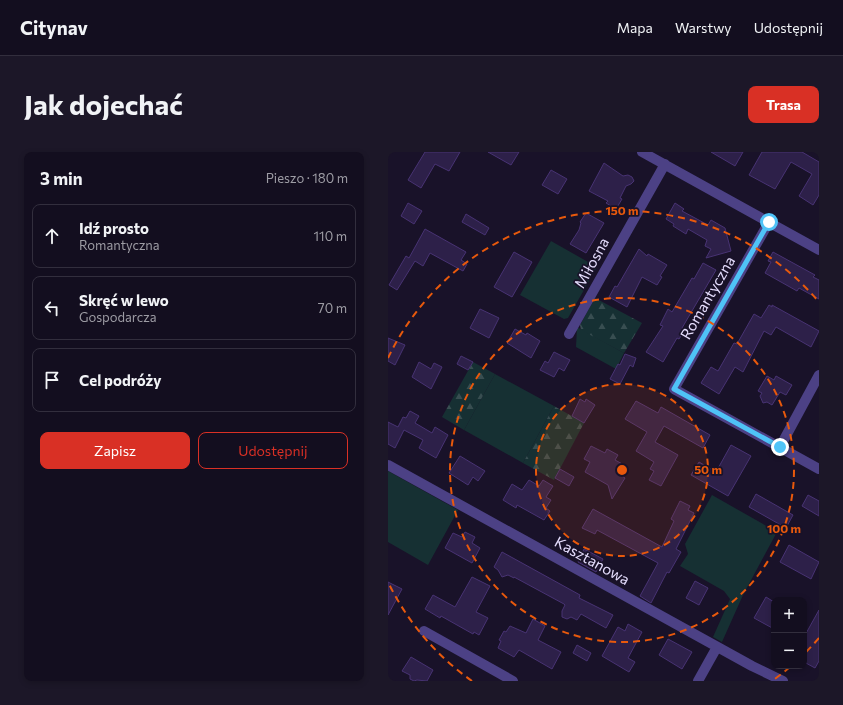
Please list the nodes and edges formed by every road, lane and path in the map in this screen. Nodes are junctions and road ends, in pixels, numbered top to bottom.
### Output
1 (642, 152) edge
2 (665, 164) junction
3 (769, 222) junction
4 (819, 250) edge
5 (569, 334) dead end
6 (819, 375) edge
7 (780, 447) junction
8 (388, 465) edge
9 (819, 469) edge
10 (424, 631) dead end
11 (717, 647) junction
12 (513, 681) edge
13 (698, 681) edge
14 (783, 681) edge

1 - 2 street
2 - 3 street
2 - 5 street, Miłosna
3 - 4 street
3 - 7 street, Romantyczna
6 - 7 street
7 - 9 street
8 - 11 street, Kasztanowa
10 - 12 street
11 - 13 street
11 - 14 street, Kasztanowa

